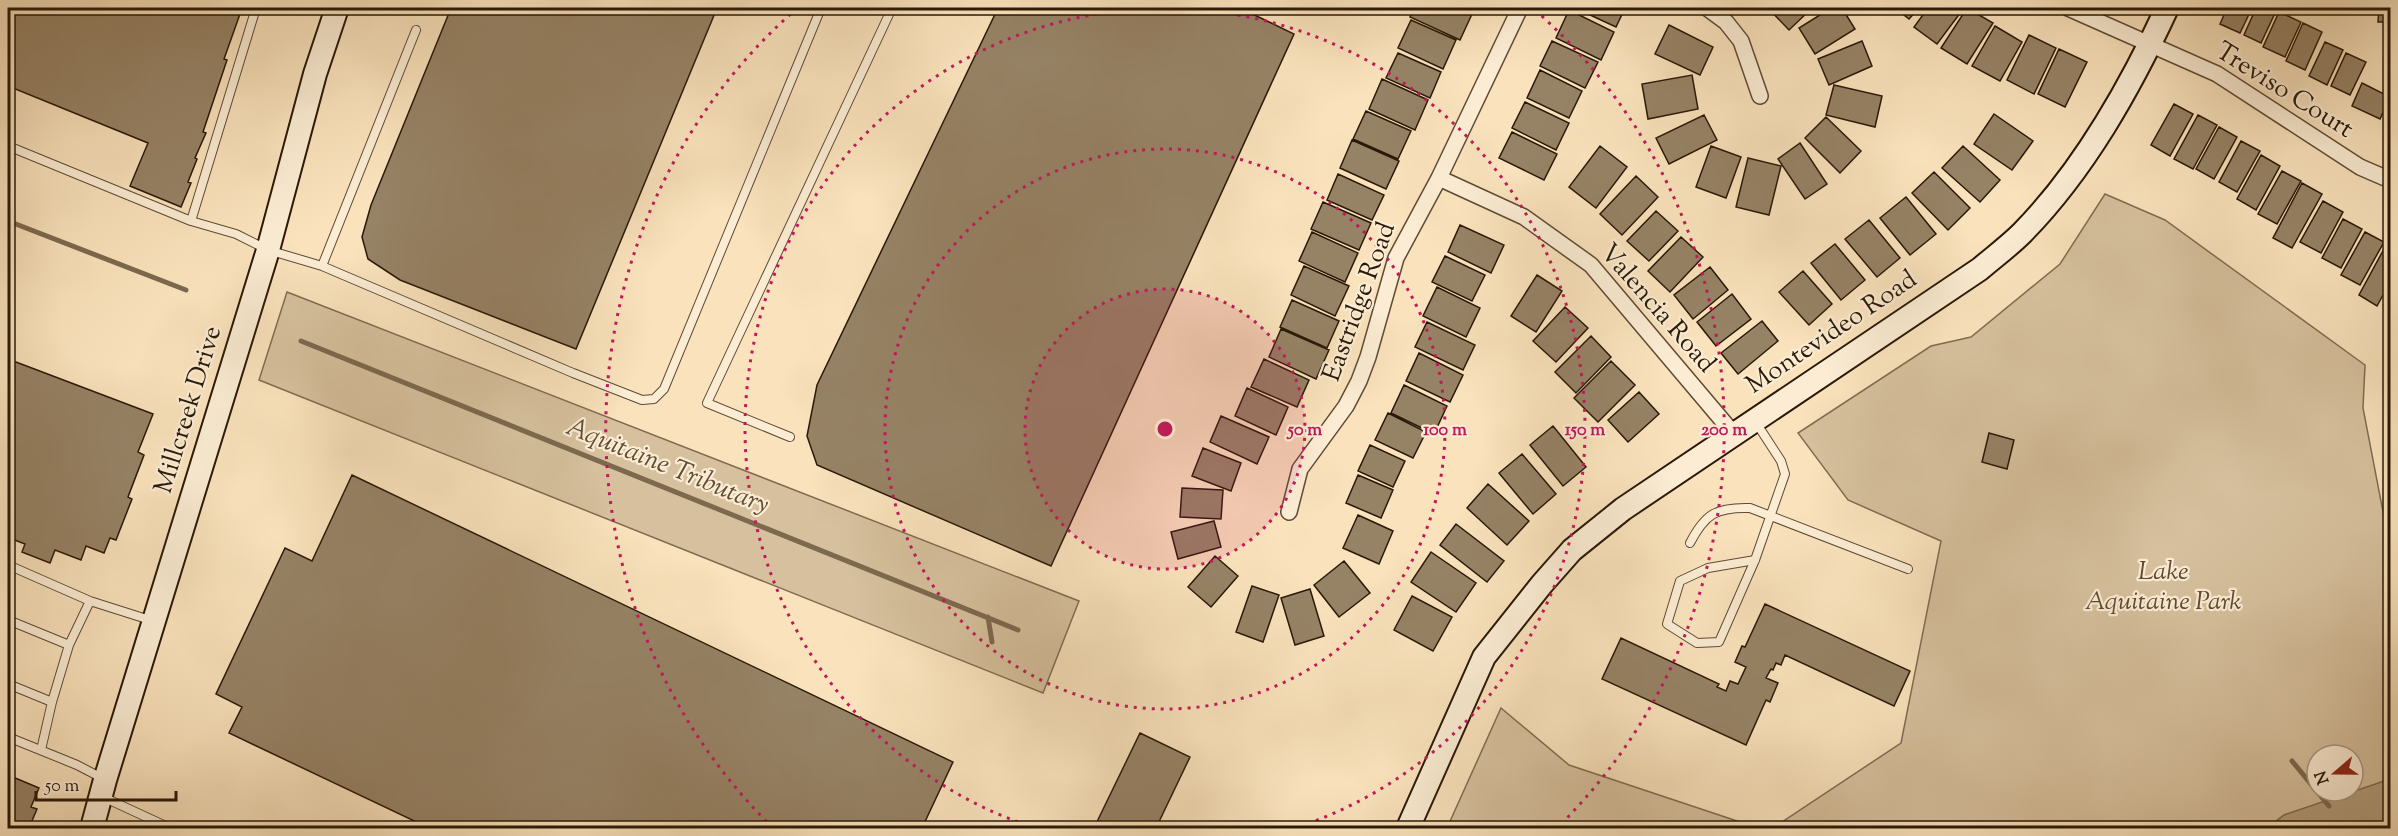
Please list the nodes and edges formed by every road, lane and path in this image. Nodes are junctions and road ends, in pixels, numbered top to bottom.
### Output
1 (256, 8) edge
2 (337, 8) edge
3 (821, 8) edge
4 (892, 8) edge
5 (1520, 8) edge
6 (1707, 8) edge
7 (2068, 8) edge
8 (2167, 8) edge
9 (416, 30) dead end
10 (2151, 44) junction
11 (1760, 96) dead end
12 (8, 146) edge
13 (1439, 178) junction
14 (2391, 180) edge
15 (191, 221) junction
16 (268, 250) junction
17 (322, 266) junction
18 (1755, 420) junction
19 (1733, 433) junction
20 (790, 437) dead end
21 (1288, 512) dead end
22 (1770, 514) junction
23 (1690, 543) dead end
24 (1755, 560) junction
25 (8, 565) edge
26 (1908, 569) dead end
27 (90, 601) junction
28 (8, 620) edge
29 (156, 621) junction
30 (69, 645) junction
31 (8, 684) edge
32 (52, 702) junction
33 (8, 737) edge
34 (41, 750) junction
35 (104, 788) junction
36 (92, 828) edge
37 (170, 828) edge
38 (1408, 828) edge

1 - 15 lane
2 - 16 street, Millcreek Drive
3 - 17 lane
4 - 20 lane
5 - 13 street, Eastridge Road
6 - 11 street
7 - 10 street
8 - 10 street, Montevideo Road
9 - 17 lane
10 - 14 street, Treviso Court
10 - 18 street, Montevideo Road
12 - 15 lane
13 - 19 street, Valencia Road
13 - 21 street, Eastridge Road
15 - 16 lane
16 - 17 lane
16 - 29 street, Millcreek Drive
18 - 19 street, Montevideo Road
18 - 22 lane
19 - 38 street, Montevideo Road
22 - 23 lane
22 - 24 lane
22 - 26 lane
24 - 24 lane
25 - 27 lane
27 - 29 lane
27 - 30 lane
28 - 30 lane
29 - 35 street, Millcreek Drive
30 - 32 lane
31 - 32 lane
32 - 34 lane
33 - 34 lane
34 - 35 lane
35 - 36 street, Millcreek Drive
35 - 37 lane

